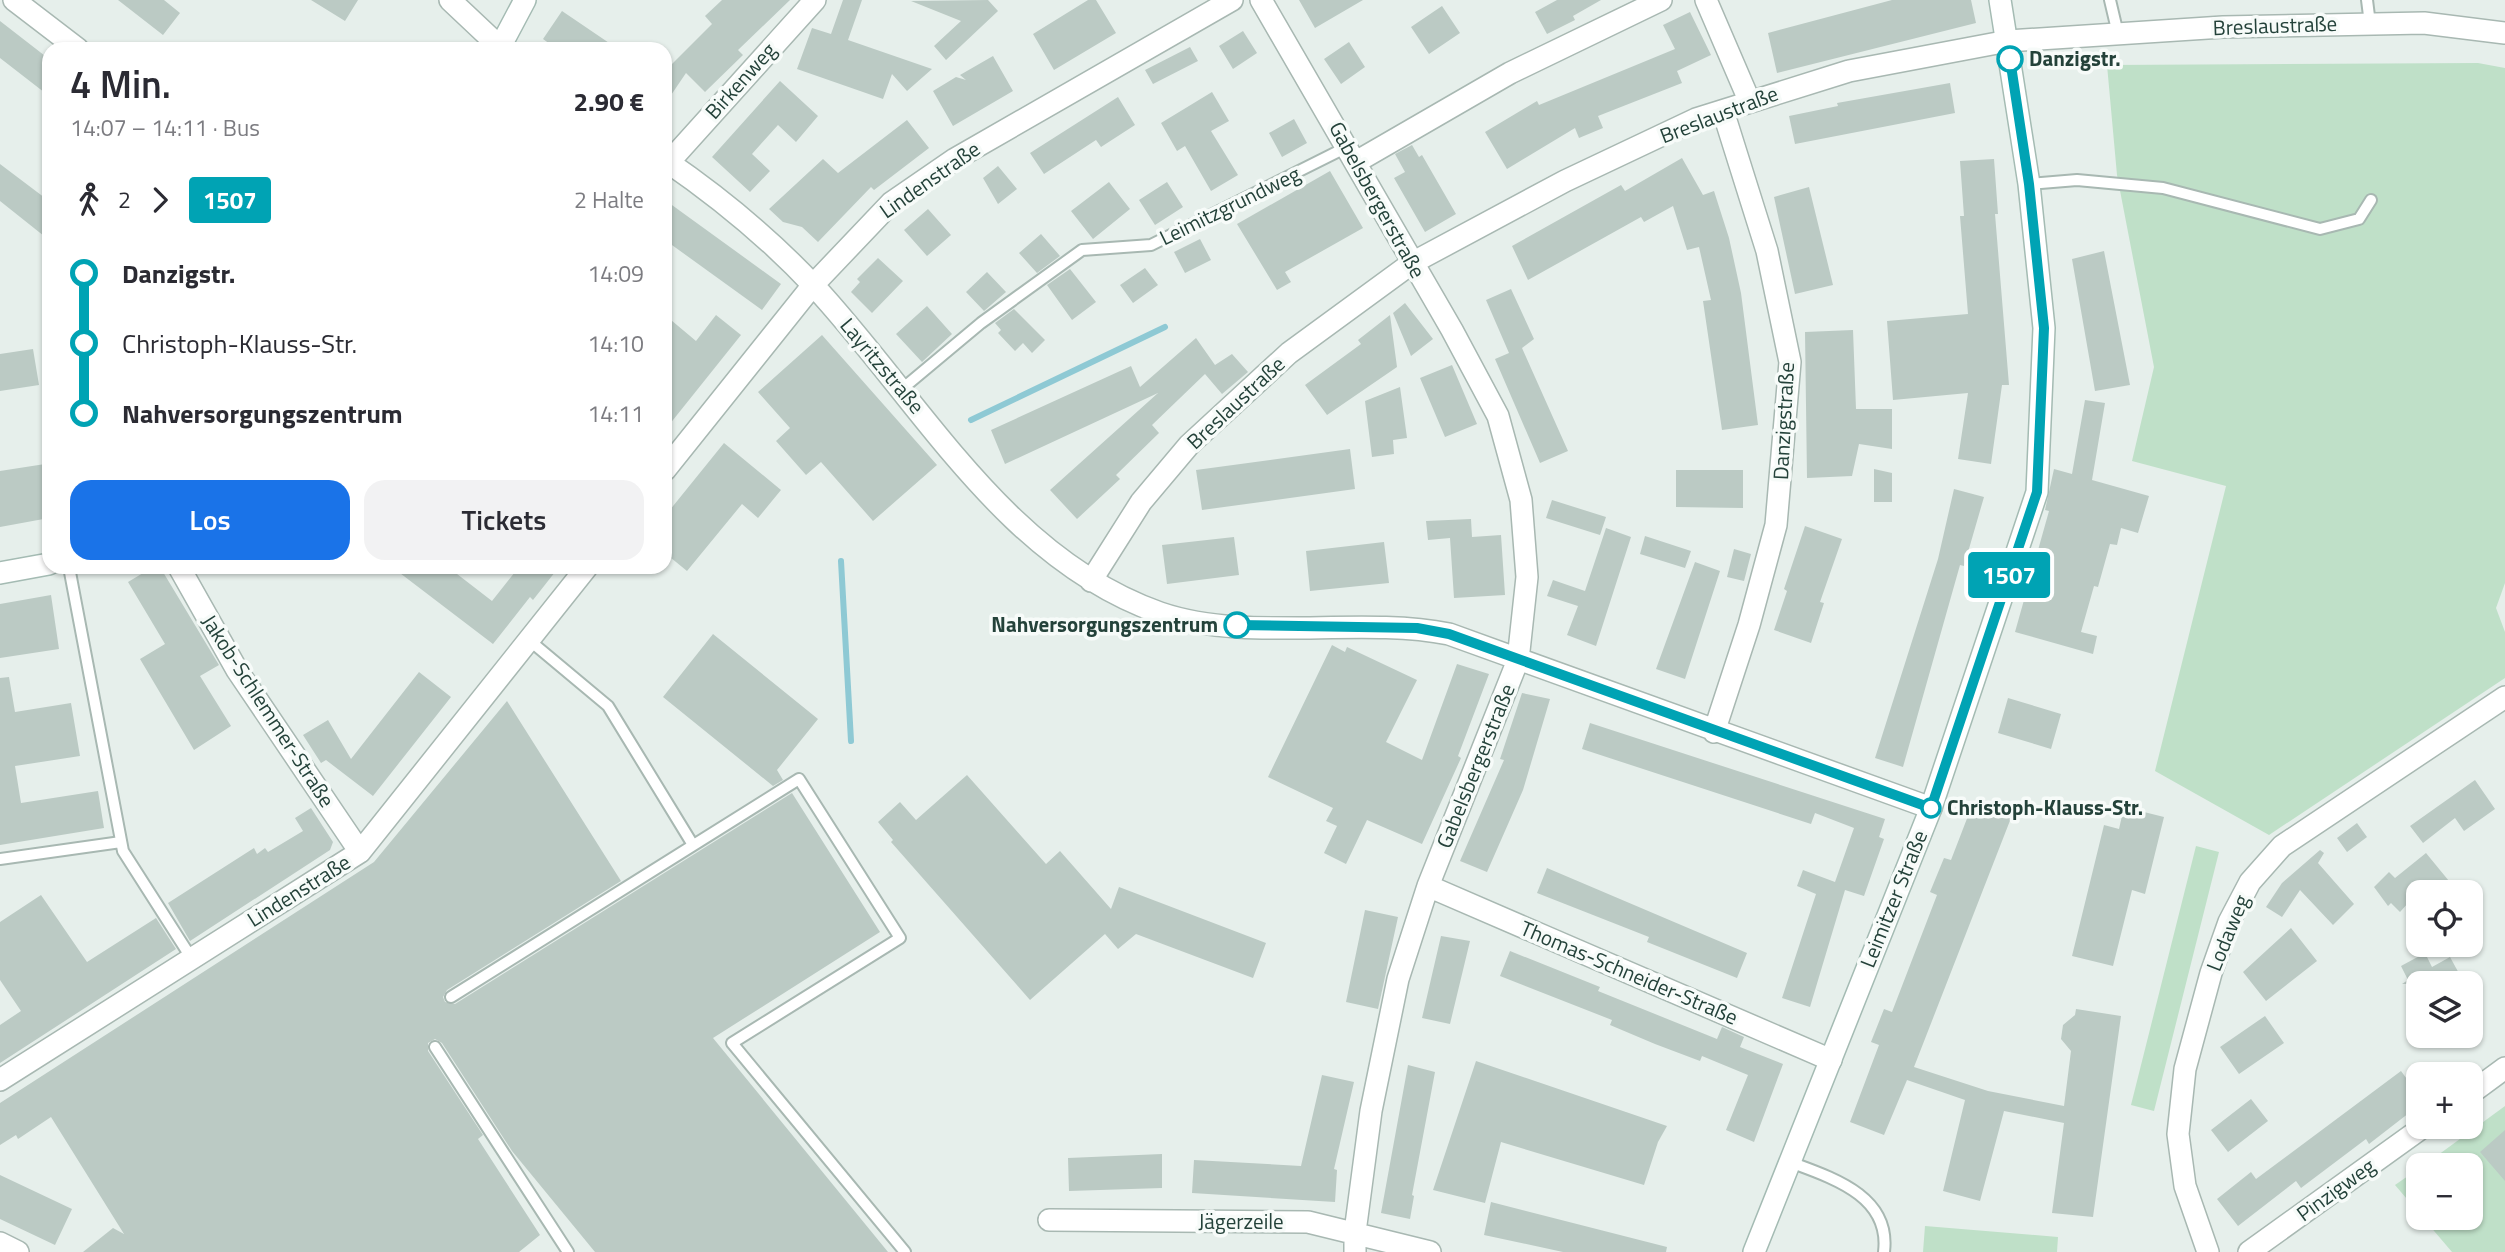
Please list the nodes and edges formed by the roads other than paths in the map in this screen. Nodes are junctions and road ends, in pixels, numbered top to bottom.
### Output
1 (14, 0) edge
2 (450, 0) edge
3 (526, 0) edge
4 (814, 0) edge
5 (1232, 0) edge
6 (1261, 0) edge
7 (1661, 0) edge
8 (1706, 0) edge
9 (2000, 0) edge
10 (2110, 0) edge
11 (2367, 0) edge
12 (2370, 24) junction
13 (2505, 33) edge
14 (2118, 34) junction
15 (2008, 41) junction
16 (69, 42) edge
17 (493, 42) edge
18 (504, 42) edge
19 (1749, 100) junction
20 (1723, 111) junction
21 (1352, 155) junction
22 (672, 156) edge
23 (672, 165) edge
24 (2029, 184) junction
25 (2371, 200) dead end
26 (1412, 263) junction
27 (813, 285) junction
28 (902, 389) junction
29 (672, 461) edge
30 (42, 566) edge
31 (0, 573) edge
32 (70, 574) edge
33 (183, 574) edge
34 (581, 574) edge
35 (1091, 581) junction
36 (529, 640) junction
37 (1518, 660) junction
38 (2505, 697) edge
39 (1714, 732) junction
40 (1931, 808) junction
41 (121, 842) junction
42 (693, 845) junction
43 (360, 852) junction
44 (0, 859) edge
45 (1428, 886) junction
46 (192, 959) junction
47 (451, 997) dead end
48 (435, 1047) dead end
49 (1830, 1060) junction
50 (2505, 1068) edge
51 (0, 1080) edge
52 (2483, 1084) edge
53 (2406, 1139) edge
54 (1790, 1162) junction
55 (1049, 1220) dead end
56 (1355, 1242) edge
57 (0, 1243) edge
58 (18, 1252) edge
59 (568, 1252) edge
60 (905, 1252) edge
61 (1430, 1252) edge
62 (1755, 1252) edge
63 (1884, 1252) edge
64 (2208, 1252) edge
65 (2249, 1252) edge

1 - 16 street
2 - 17 street
3 - 18 street
4 - 22 street, Birkenweg
5 - 27 street, Lindenstraße
6 - 21 street, Gabelsbergerstraße
7 - 21 street, Leimitzgrundweg
8 - 19 street
9 - 15 street, Leimitzer Straße
10 - 14 lane
11 - 12 lane
12 - 13 street, Breslaustraße
12 - 14 street, Breslaustraße
14 - 15 street, Breslaustraße
15 - 19 street, Breslaustraße
15 - 24 street, Leimitzer Straße
19 - 20 street, Breslaustraße
20 - 26 street, Breslaustraße
20 - 39 street, Danzigstraße
21 - 26 street, Gabelsbergerstraße
21 - 28 lane, Leimitzgrundweg
23 - 27 street, Layritzstraße
24 - 25 lane
24 - 40 street, Leimitzer Straße
26 - 35 street, Breslaustraße
26 - 37 street, Gabelsbergerstraße
27 - 28 street, Layritzstraße
27 - 29 street, Lindenstraße
28 - 35 street, Layritzstraße
30 - 31 street
32 - 41 lane
33 - 43 street, Jakob-Schlemmer-Straße
34 - 36 street, Lindenstraße
35 - 37 street, Layritzstraße
36 - 42 lane
36 - 43 street, Lindenstraße
37 - 39 street, Layritzstraße
37 - 45 street, Gabelsbergerstraße
38 - 64 street, Lodaweg
39 - 40 street, Layritzstraße
40 - 49 street, Leimitzer Straße
41 - 44 lane
41 - 46 lane
42 - 47 lane
42 - 60 lane
43 - 46 street, Lindenstraße
45 - 49 street, Thomas-Schneider-Straße
45 - 56 street, Gabelsbergerstraße
46 - 51 street, Lindenstraße
48 - 59 lane
49 - 54 street, Leimitzer Straße
50 - 52 street
53 - 65 street, Pinzigweg
54 - 62 street, Leimitzer Straße
54 - 63 lane
55 - 56 street, Jägerzeile
56 - 61 street, Jägerzeile
57 - 58 street

